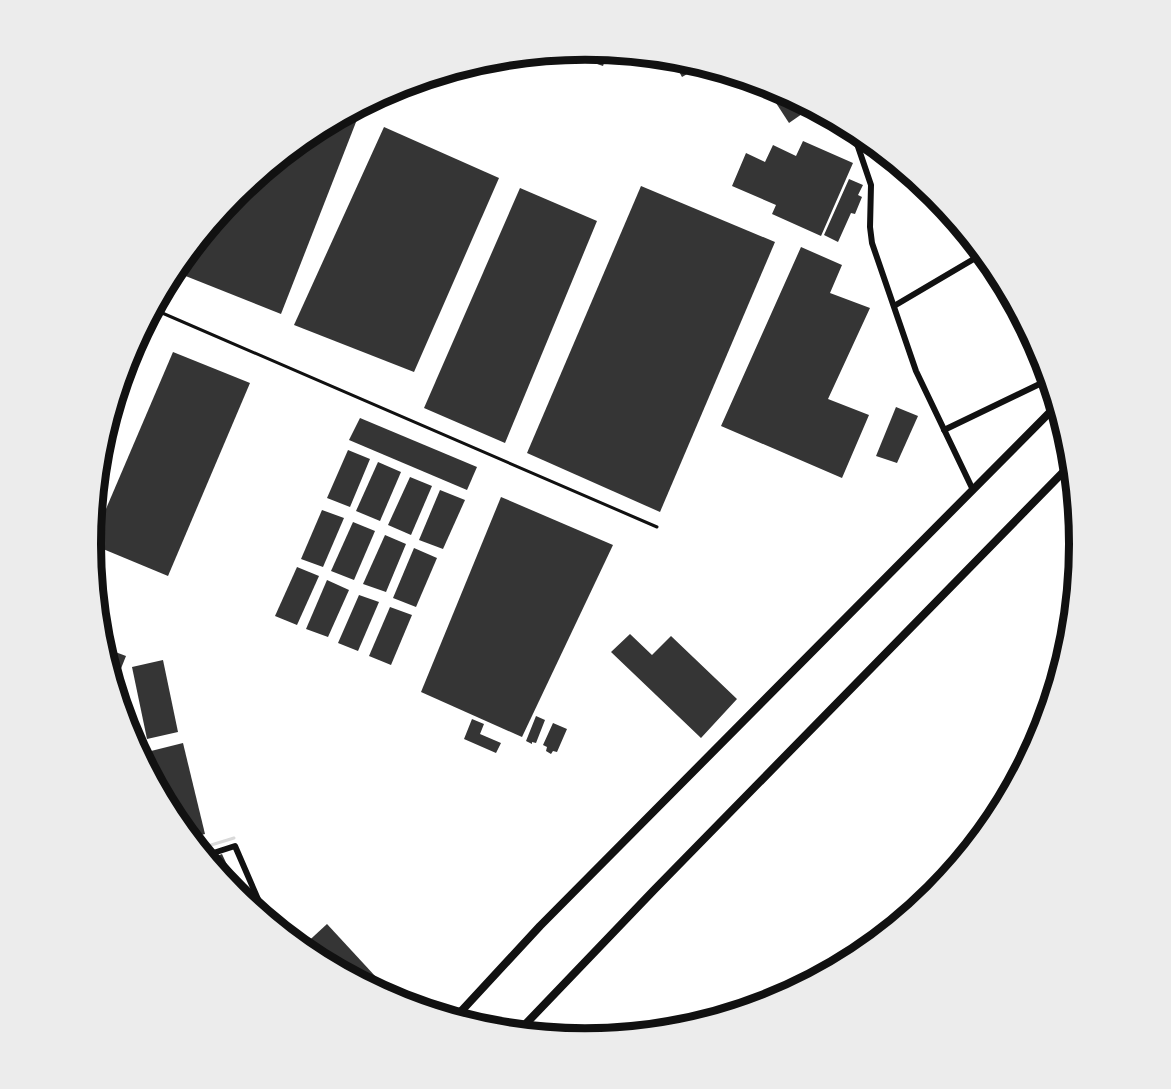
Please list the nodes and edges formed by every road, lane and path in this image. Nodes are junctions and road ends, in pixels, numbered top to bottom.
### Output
1 (857, 143) edge
2 (976, 258) edge
3 (894, 306) junction
4 (161, 312) edge
5 (1042, 383) edge
6 (1051, 411) edge
7 (944, 430) junction
8 (1064, 471) edge
9 (973, 490) junction
10 (657, 527) dead end
11 (212, 853) edge
12 (260, 903) edge
13 (460, 1012) edge
14 (524, 1025) edge

1 - 3 street
2 - 3 street
3 - 7 street
4 - 10 lane
5 - 7 street
6 - 9 street
7 - 9 street
8 - 14 street
9 - 13 street
11 - 12 street

